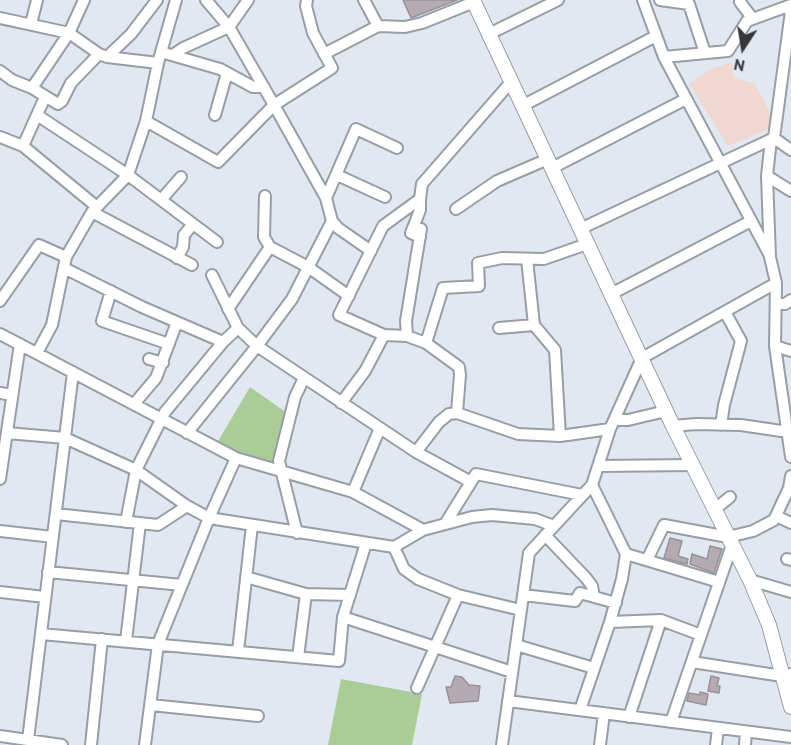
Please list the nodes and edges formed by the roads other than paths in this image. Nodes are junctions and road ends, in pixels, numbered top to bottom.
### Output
1 (37, 0) edge
2 (84, 0) edge
3 (157, 0) edge
4 (176, 0) edge
5 (206, 0) edge
6 (248, 0) edge
7 (307, 0) edge
8 (364, 0) edge
9 (558, 0) edge
10 (643, 0) edge
11 (660, 0) edge
12 (473, 1) edge
13 (741, 2) dead end
14 (791, 5) edge
15 (791, 11) edge
16 (0, 18) edge
17 (753, 19) junction
18 (31, 24) junction
19 (378, 26) junction
20 (229, 27) junction
21 (69, 33) junction
22 (489, 34) junction
23 (656, 36) junction
24 (161, 52) junction
25 (705, 53) junction
26 (324, 54) junction
27 (172, 55) junction
28 (103, 56) junction
29 (664, 57) junction
30 (158, 63) junction
31 (0, 71) edge
32 (227, 73) junction
33 (512, 82) junction
34 (264, 87) junction
35 (32, 88) junction
36 (45, 97) junction
37 (686, 99) junction
38 (274, 105) junction
39 (522, 106) junction
40 (37, 115) junction
41 (215, 115) dead end
42 (146, 122) junction
43 (0, 137) edge
44 (772, 139) junction
45 (23, 146) junction
46 (398, 148) dead end
47 (791, 150) edge
48 (550, 163) junction
49 (720, 163) junction
50 (128, 175) junction
51 (337, 175) junction
52 (767, 176) junction
53 (181, 177) dead end
54 (791, 191) edge
55 (265, 196) dead end
56 (385, 197) dead end
57 (326, 198) junction
58 (420, 199) junction
59 (161, 200) junction
60 (94, 209) junction
61 (456, 209) dead end
62 (332, 221) junction
63 (752, 221) junction
64 (193, 225) junction
65 (580, 229) junction
66 (217, 242) dead end
67 (587, 244) junction
68 (270, 247) junction
69 (371, 251) junction
70 (770, 257) junction
71 (177, 258) junction
72 (527, 259) junction
73 (65, 262) junction
74 (192, 265) dead end
75 (308, 267) junction
76 (212, 276) dead end
77 (776, 283) junction
78 (111, 291) junction
79 (611, 294) junction
80 (349, 297) junction
81 (791, 300) edge
82 (0, 301) edge
83 (776, 304) junction
84 (228, 309) junction
85 (725, 312) junction
86 (177, 322) junction
87 (534, 325) junction
88 (238, 328) junction
89 (499, 328) dead end
90 (0, 334) edge
91 (384, 335) junction
92 (407, 336) junction
93 (223, 342) junction
94 (426, 342) junction
95 (20, 344) junction
96 (169, 344) junction
97 (257, 346) junction
98 (775, 346) junction
99 (791, 351) edge
100 (37, 353) junction
101 (642, 358) junction
102 (149, 359) dead end
103 (163, 363) junction
104 (73, 372) junction
105 (304, 378) junction
106 (0, 393) edge
107 (12, 395) junction
108 (341, 403) junction
109 (134, 404) junction
110 (666, 411) junction
111 (457, 413) junction
112 (788, 415) edge
113 (161, 419) junction
114 (612, 425) junction
115 (721, 425) junction
116 (673, 426) junction
117 (380, 428) junction
118 (187, 432) junction
119 (788, 432) junction
120 (7, 433) junction
121 (560, 436) junction
122 (65, 438) junction
123 (416, 452) junction
124 (791, 457) edge
125 (236, 458) junction
126 (693, 465) junction
127 (598, 466) junction
128 (136, 470) junction
129 (280, 472) junction
130 (0, 474) edge
131 (791, 476) edge
132 (471, 482) junction
133 (592, 485) junction
134 (790, 488) edge
135 (353, 492) junction
136 (582, 495) junction
137 (730, 497) dead end
138 (188, 506) junction
139 (715, 509) junction
140 (56, 514) junction
141 (776, 516) junction
142 (209, 518) junction
143 (126, 522) junction
144 (140, 523) junction
145 (791, 523) edge
146 (445, 524) junction
147 (252, 525) junction
148 (554, 526) junction
149 (423, 530) junction
150 (0, 531) edge
151 (297, 533) junction
152 (545, 535) junction
153 (53, 537) junction
154 (730, 541) junction
155 (366, 543) junction
156 (394, 548) junction
157 (626, 554) junction
158 (647, 560) junction
159 (48, 572) junction
160 (246, 577) junction
161 (133, 580) junction
162 (750, 580) junction
163 (720, 582) junction
164 (182, 585) junction
165 (0, 592) edge
166 (791, 592) edge
167 (306, 594) junction
168 (458, 595) junction
169 (523, 595) junction
170 (350, 596) junction
171 (45, 597) junction
172 (594, 597) junction
173 (616, 603) junction
174 (520, 610) junction
175 (344, 617) junction
176 (661, 620) junction
177 (610, 622) junction
178 (41, 633) junction
179 (701, 635) junction
180 (102, 639) junction
181 (126, 641) junction
182 (158, 644) junction
183 (516, 645) junction
184 (435, 647) junction
185 (238, 651) junction
186 (298, 657) junction
187 (692, 662) junction
188 (594, 668) junction
189 (512, 672) junction
190 (787, 675) edge
191 (417, 688) dead end
192 (508, 701) junction
193 (150, 705) junction
194 (791, 707) edge
195 (580, 710) junction
196 (604, 713) junction
197 (258, 716) dead end
198 (629, 717) junction
199 (671, 722) junction
200 (718, 728) junction
201 (747, 732) junction
202 (0, 736) edge
203 (791, 737) edge
204 (28, 740) junction
205 (62, 745) edge
206 (91, 745) edge
207 (145, 745) edge
208 (502, 745) edge
209 (600, 745) edge
210 (717, 745) edge
211 (745, 745) edge

1 - 18 street
2 - 21 street
3 - 28 street
4 - 24 street
5 - 20 street
6 - 20 street
7 - 26 street
8 - 19 street
9 - 22 street
10 - 23 street
11 - 25 street
12 - 19 street
12 - 22 main road
13 - 17 street
14 - 17 street
15 - 44 street
16 - 18 street
17 - 25 street
18 - 21 street
19 - 26 street
20 - 27 street
20 - 34 street
21 - 28 street
21 - 35 street
22 - 33 main road
23 - 29 street
23 - 39 street
24 - 27 street
24 - 30 street
25 - 29 street
26 - 38 street
27 - 32 street
28 - 30 street
28 - 36 street
29 - 37 street
30 - 42 street
31 - 35 street
32 - 34 street
32 - 41 street
33 - 39 main road
33 - 58 street
34 - 38 street
35 - 36 street
36 - 40 street
37 - 48 street
37 - 49 street
38 - 42 street
38 - 57 street
39 - 48 main road
40 - 45 street
40 - 50 street
42 - 50 street
43 - 45 street
44 - 47 street
44 - 49 street
44 - 52 street
45 - 60 street
46 - 51 street
48 - 61 street
48 - 65 main road
49 - 63 street
49 - 65 street
50 - 59 street
50 - 60 street
51 - 56 street
51 - 57 street
52 - 54 street
52 - 70 street
53 - 59 street
55 - 68 street
57 - 62 street
58 - 69 street
58 - 92 street
59 - 64 street
60 - 71 street
60 - 73 street
62 - 69 street
62 - 75 street
63 - 70 street
63 - 79 street
64 - 66 street
64 - 71 street
65 - 67 main road
67 - 72 street
67 - 79 main road
68 - 75 street
68 - 84 street
69 - 80 street
70 - 77 street
71 - 74 street
72 - 87 street
72 - 94 street
73 - 78 street
73 - 82 street
73 - 100 street
75 - 80 street
75 - 97 street
76 - 84 street
77 - 83 street
77 - 85 street
78 - 86 street
78 - 96 street
79 - 101 main road
80 - 91 street
81 - 83 street
83 - 98 street
84 - 88 street
85 - 101 street
85 - 115 street
86 - 93 street
86 - 96 street
87 - 89 street
87 - 121 street
88 - 93 street
88 - 97 street
90 - 95 street
91 - 92 street
91 - 108 street
92 - 94 street
93 - 113 street
94 - 111 street
95 - 100 street
95 - 107 street
96 - 103 street
97 - 105 street
97 - 118 street
98 - 99 street
98 - 112 street
100 - 104 street
101 - 110 main road
101 - 114 street
102 - 103 street
103 - 109 street
104 - 109 street
104 - 122 street
105 - 108 street
105 - 129 street
106 - 107 street
107 - 120 street
108 - 117 street
109 - 113 street
110 - 114 street
110 - 116 main road
111 - 121 street
111 - 123 street
112 - 119 street
113 - 118 street
113 - 128 street
114 - 121 street
114 - 127 street
115 - 116 street
115 - 119 street
116 - 126 main road
117 - 123 street
117 - 135 street
118 - 125 street
119 - 124 street
120 - 122 street
120 - 130 street
122 - 128 street
122 - 140 street
123 - 132 street
125 - 129 street
125 - 142 street
126 - 127 street
126 - 139 main road
127 - 133 street
128 - 138 street
128 - 143 street
129 - 135 street
129 - 151 street
131 - 134 street
132 - 136 street
132 - 146 street
133 - 136 street
133 - 157 street
134 - 141 street
135 - 149 street
136 - 148 street
137 - 139 street
138 - 142 street
138 - 144 street
139 - 154 main road
140 - 143 street
140 - 153 street
141 - 145 street
141 - 154 street
142 - 147 street
142 - 164 street
143 - 144 street
144 - 161 street
146 - 148 street
146 - 149 street
147 - 151 street
147 - 160 street
148 - 152 street
149 - 156 street
150 - 153 street
151 - 155 street
152 - 169 street
152 - 172 street
153 - 159 street
154 - 158 street
154 - 162 main road
154 - 163 street
155 - 156 street
155 - 170 street
156 - 168 street
157 - 158 street
157 - 173 street
158 - 163 street
159 - 161 street
159 - 171 street
160 - 167 street
160 - 185 street
161 - 164 street
161 - 181 street
162 - 166 street
162 - 190 main road
163 - 179 street
164 - 182 street
165 - 171 street
167 - 170 street
167 - 186 street
168 - 174 street
168 - 184 street
169 - 172 street
169 - 174 street
170 - 175 street
171 - 178 street
172 - 173 street
173 - 177 street
174 - 183 street
175 - 184 street
175 - 186 street
176 - 177 street
176 - 179 street
176 - 198 street
177 - 188 street
178 - 180 street
178 - 204 street
179 - 187 street
180 - 181 street
180 - 206 street
181 - 182 street
182 - 185 street
182 - 193 street
183 - 188 street
183 - 189 street
184 - 189 street
184 - 191 street
185 - 186 street
187 - 190 street
187 - 199 street
188 - 195 street
189 - 192 street
190 - 194 main road
192 - 195 street
192 - 208 street
193 - 197 street
193 - 207 street
195 - 196 street
196 - 198 street
196 - 209 street
198 - 199 street
199 - 200 street
200 - 201 street
200 - 210 street
201 - 203 street
201 - 211 street
202 - 204 street
204 - 205 street

